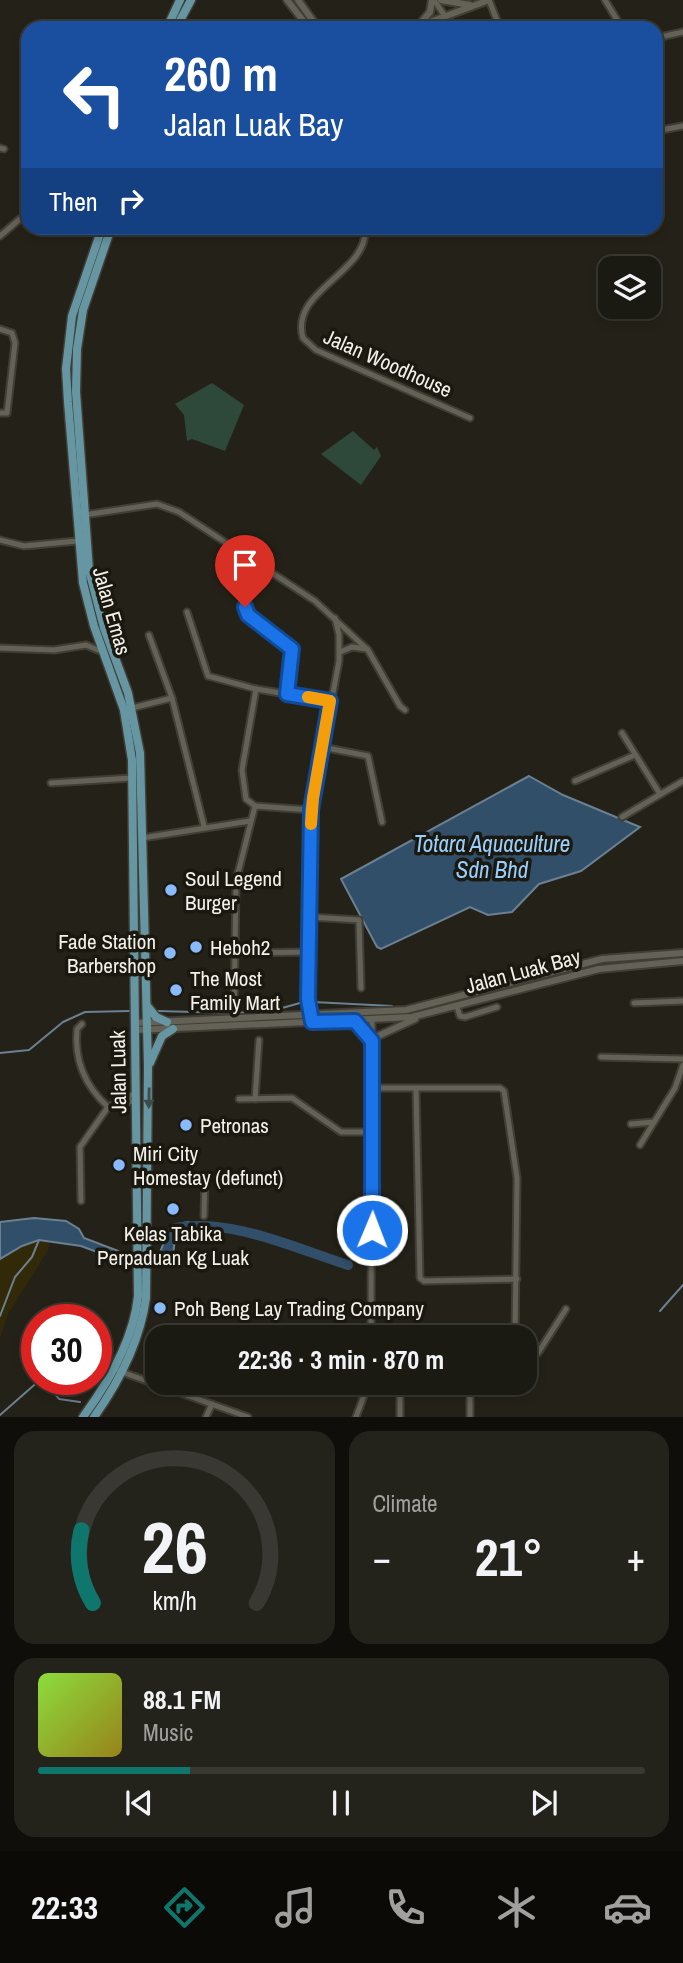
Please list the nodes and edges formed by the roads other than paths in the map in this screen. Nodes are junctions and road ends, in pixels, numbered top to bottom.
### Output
1 (180, 0) edge
2 (191, 0) edge
3 (287, 0) edge
4 (298, 0) edge
5 (433, 0) edge
6 (441, 0) edge
7 (489, 0) edge
8 (605, 0) edge
9 (474, 5) junction
10 (444, 16) junction
11 (170, 21) edge
12 (180, 21) edge
13 (304, 21) edge
14 (313, 21) edge
15 (422, 21) edge
16 (432, 21) edge
17 (497, 21) edge
18 (618, 21) edge
19 (683, 32) edge
20 (663, 36) edge
21 (683, 126) edge
22 (663, 130) edge
23 (21, 218) edge
24 (99, 235) edge
25 (108, 235) edge
26 (364, 235) edge
27 (0, 236) edge
28 (0, 328) edge
29 (4, 415) edge
30 (470, 418) dead end
31 (84, 515) junction
32 (0, 540) edge
33 (77, 541) junction
34 (245, 607) dead end
35 (187, 612) dead end
36 (335, 618) junction
37 (96, 631) junction
38 (149, 635) dead end
39 (86, 645) junction
40 (0, 648) edge
41 (368, 650) junction
42 (340, 652) junction
43 (104, 653) junction
44 (256, 689) junction
45 (287, 694) junction
46 (172, 698) junction
47 (330, 701) junction
48 (132, 708) junction
49 (405, 710) dead end
50 (622, 733) dead end
51 (322, 747) junction
52 (635, 755) junction
53 (132, 778) junction
54 (575, 781) dead end
55 (683, 781) edge
56 (51, 783) dead end
57 (660, 794) junction
58 (255, 806) junction
59 (311, 810) junction
60 (622, 817) dead end
61 (250, 821) junction
62 (382, 822) dead end
63 (204, 826) junction
64 (141, 838) junction
65 (310, 917) junction
66 (308, 952) junction
67 (236, 953) junction
68 (683, 953) edge
69 (683, 961) edge
70 (361, 988) dead end
71 (683, 1001) edge
72 (634, 1003) dead end
73 (457, 1007) junction
74 (497, 1007) dead end
75 (310, 1011) junction
76 (366, 1013) junction
77 (379, 1013) junction
78 (147, 1015) junction
79 (427, 1015) junction
80 (135, 1018) junction
81 (234, 1019) junction
82 (372, 1019) junction
83 (355, 1021) junction
84 (312, 1022) junction
85 (82, 1024) dead end
86 (170, 1026) junction
87 (259, 1040) dead end
88 (372, 1043) junction
89 (601, 1057) dead end
90 (683, 1059) edge
91 (683, 1065) edge
92 (149, 1066) junction
93 (372, 1088) junction
94 (416, 1090) junction
95 (136, 1097) junction
96 (239, 1099) dead end
97 (255, 1099) junction
98 (108, 1107) junction
99 (654, 1122) junction
100 (631, 1124) dead end
101 (373, 1132) junction
102 (640, 1145) dead end
103 (147, 1180) junction
104 (80, 1201) dead end
105 (204, 1216) dead end
106 (141, 1238) junction
107 (517, 1283) junction
108 (566, 1309) dead end
109 (371, 1325) edge
110 (515, 1325) edge
111 (537, 1353) edge
112 (118, 1370) junction
113 (364, 1395) edge
114 (400, 1395) edge
115 (470, 1395) edge
116 (212, 1404) junction
117 (83, 1417) edge
118 (94, 1417) edge
119 (206, 1417) edge
120 (248, 1417) edge
121 (356, 1417) edge
122 (400, 1417) edge
123 (470, 1417) edge

1 - 11 main road
2 - 12 main road
3 - 13 street
4 - 14 street
5 - 10 street
5 - 15 street
6 - 9 street
7 - 9 street
7 - 17 street
8 - 18 street
9 - 10 street
10 - 16 street
19 - 20 street
21 - 22 street
23 - 27 street
24 - 33 main road, Jalan Emas
25 - 31 main road, Jalan Emas
26 - 30 street, Jalan Woodhouse
28 - 29 street
31 - 36 street
31 - 48 main road, Jalan Emas
32 - 33 street
33 - 37 main road, Jalan Emas
34 - 45 street
35 - 44 street
36 - 41 street
36 - 42 street
37 - 39 street
37 - 43 main road, Jalan Emas
38 - 46 street
39 - 40 street
39 - 43 street
41 - 42 street
41 - 49 street
42 - 47 street
43 - 53 main road, Jalan Emas
44 - 45 street
44 - 58 street
45 - 47 street
46 - 48 street
46 - 63 street
47 - 51 street
48 - 64 main road, Jalan Emas
50 - 52 street
51 - 59 street
51 - 62 street
52 - 54 street
52 - 57 street
53 - 56 street
53 - 80 main road, Jalan Emas
55 - 57 street
57 - 60 street
58 - 59 street
58 - 61 street
59 - 65 street
61 - 63 street
61 - 67 street
63 - 64 street
64 - 78 main road, Jalan Emas
65 - 66 street
65 - 70 street
66 - 67 street
66 - 75 street
67 - 81 street
68 - 77 street, Jalan Luak Bay
69 - 73 street, Jalan Luak Bay
71 - 72 street
73 - 74 street
73 - 79 street, Jalan Luak Bay
75 - 76 street
75 - 81 street
75 - 84 street
76 - 77 street, Jalan Luak Bay
76 - 82 street
77 - 82 street
78 - 80 street
78 - 86 main road
78 - 86 street
78 - 92 main road, Jalan Luak
79 - 82 street, Jalan Luak Bay
79 - 88 street
80 - 95 main road, Jalan Luak
81 - 86 street
82 - 83 street, Jalan Luak Bay
82 - 88 street
83 - 84 street
83 - 88 street
84 - 86 street
85 - 98 street
86 - 92 main road
87 - 97 street
88 - 93 street
89 - 90 street
91 - 99 street
92 -> 103 main road, Jalan Luak
93 - 94 street
93 - 101 street
94 - 107 street
94 - 107 street
95 - 98 street
95 - 106 main road, Jalan Luak
96 - 97 street
97 - 101 street
98 - 104 street
99 - 100 street
99 - 102 street
101 - 109 street
103 - 105 street
103 - 106 main road, Jalan Luak
106 - 112 main road, Jalan Luak
107 - 110 street
108 - 111 street
112 - 116 street
112 - 117 main road, Jalan Luak
112 - 118 main road, Jalan Luak
113 - 121 street
114 - 122 street
115 - 123 street
116 - 119 street
116 - 120 street

